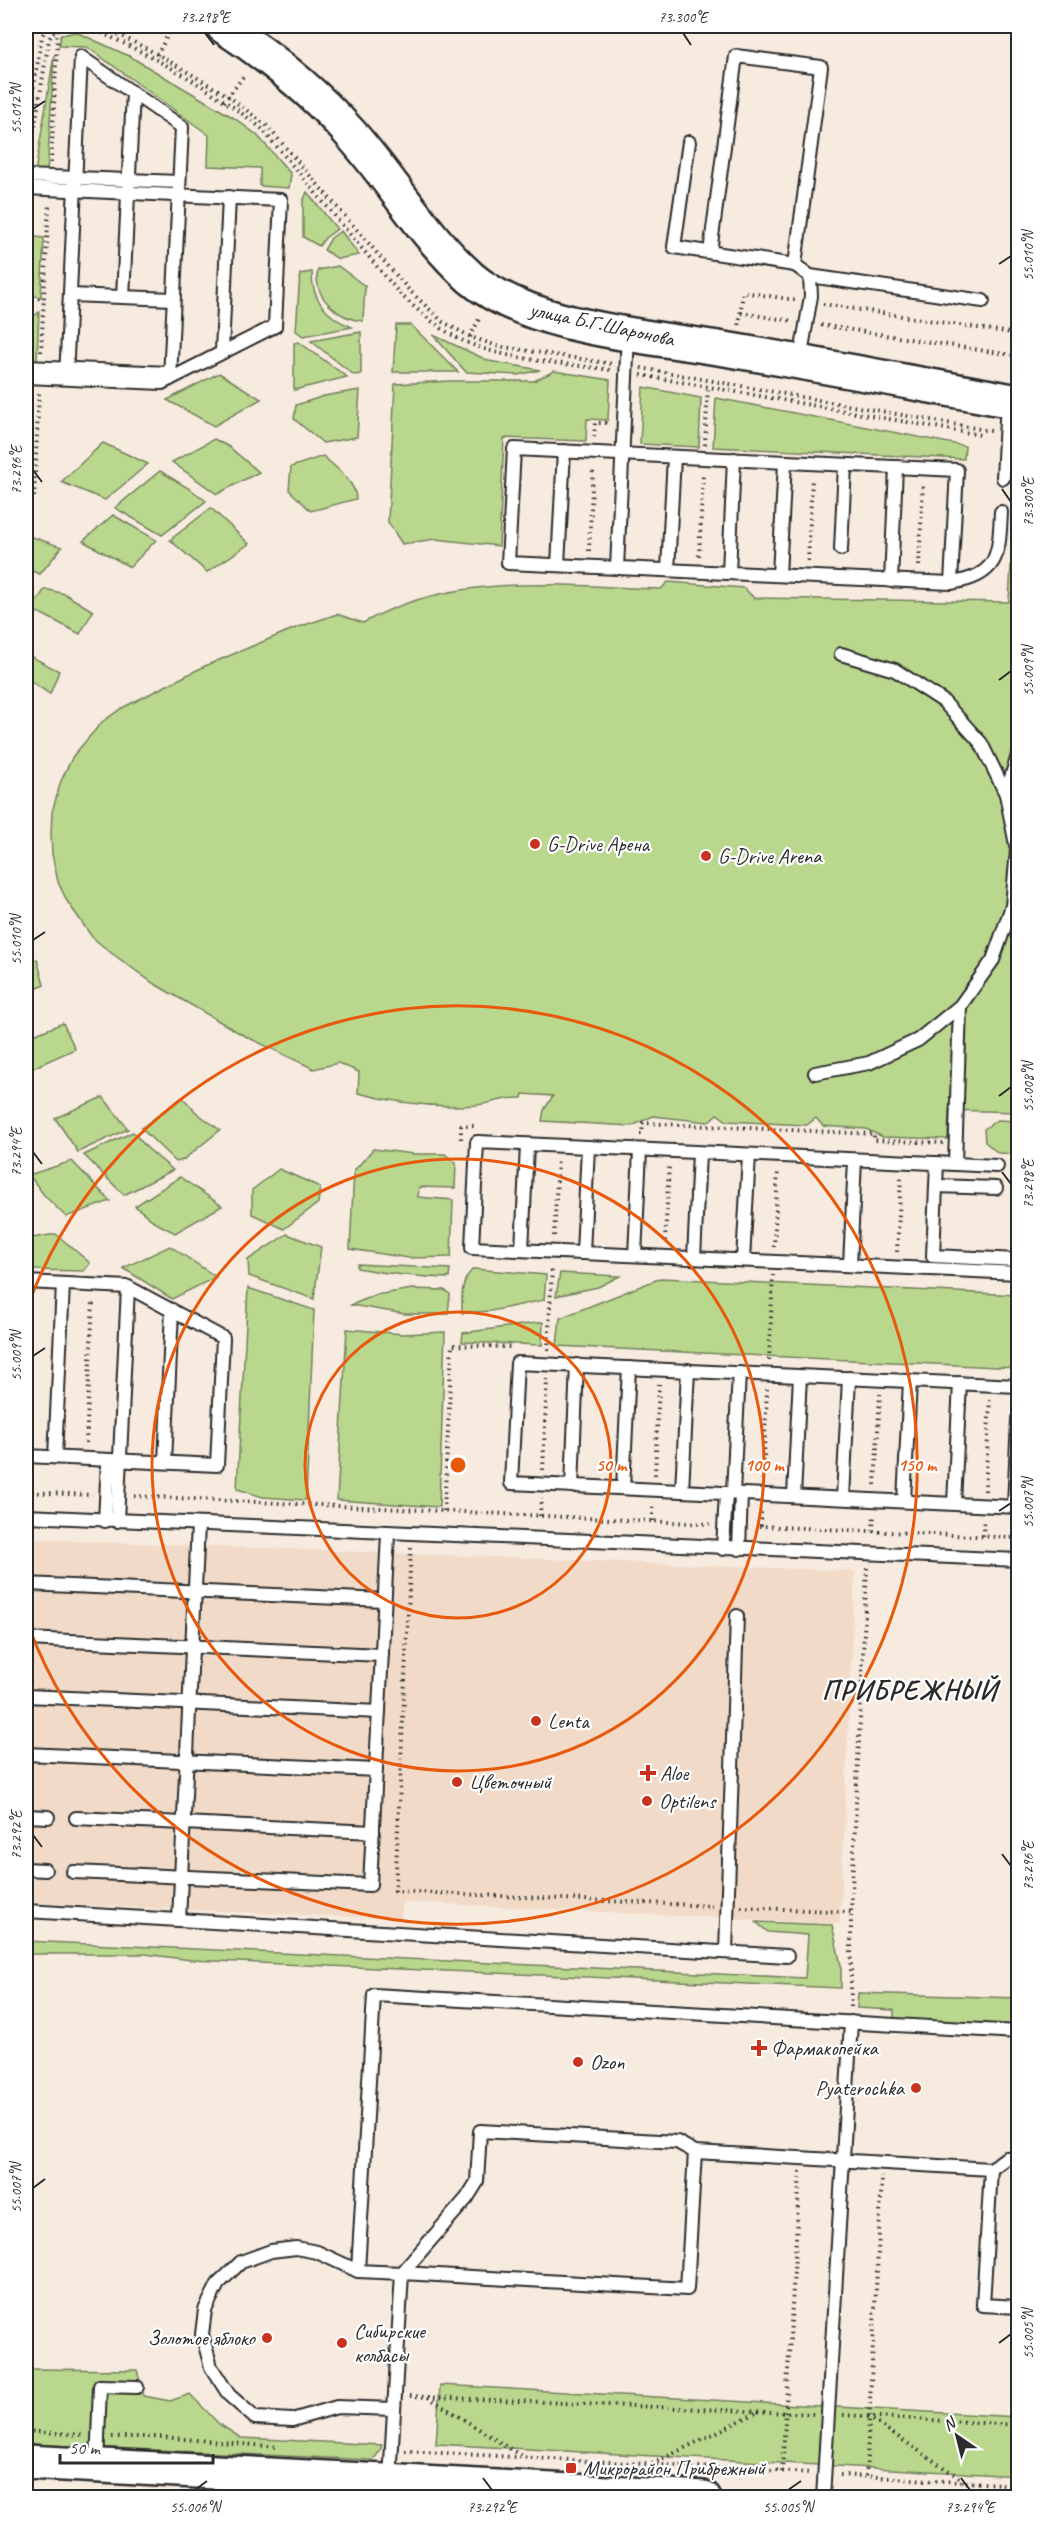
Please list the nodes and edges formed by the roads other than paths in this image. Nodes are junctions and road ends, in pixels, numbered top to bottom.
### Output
1 (223, 26) edge
2 (133, 93) junction
3 (689, 142) dead end
4 (27, 171) edge
5 (129, 180) junction
6 (75, 184) junction
7 (26, 188) edge
8 (179, 189) junction
9 (128, 193) junction
10 (229, 197) junction
11 (710, 252) junction
12 (795, 265) junction
13 (810, 276) junction
14 (70, 295) junction
15 (123, 297) junction
16 (173, 299) junction
17 (983, 301) dead end
18 (628, 333) junction
19 (222, 351) junction
20 (800, 362) junction
21 (26, 367) edge
22 (40, 373) junction
23 (66, 374) junction
24 (170, 376) junction
25 (26, 377) edge
26 (1013, 401) edge
27 (564, 452) junction
28 (622, 454) junction
29 (674, 457) junction
30 (734, 459) junction
31 (785, 462) junction
32 (844, 465) junction
33 (896, 467) junction
34 (1003, 478) dead end
35 (1001, 512) dead end
36 (840, 549) dead end
37 (558, 565) junction
38 (617, 568) junction
39 (668, 570) junction
40 (729, 573) junction
41 (779, 575) junction
42 (891, 580) junction
43 (951, 583) junction
44 (841, 654) dead end
45 (1018, 756) edge
46 (1006, 794) junction
47 (960, 1006) junction
48 (815, 1072) dead end
49 (527, 1144) junction
50 (588, 1147) junction
51 (640, 1150) junction
52 (699, 1153) junction
53 (748, 1155) junction
54 (855, 1160) junction
55 (937, 1163) junction
56 (955, 1164) junction
57 (997, 1166) dead end
58 (936, 1186) junction
59 (996, 1188) dead end
60 (522, 1250) junction
61 (583, 1253) junction
62 (635, 1255) junction
63 (694, 1258) junction
64 (743, 1260) junction
65 (1018, 1260) edge
66 (850, 1265) junction
67 (1018, 1273) edge
68 (26, 1282) edge
69 (63, 1284) junction
70 (129, 1287) junction
71 (172, 1310) junction
72 (577, 1365) junction
73 (628, 1368) junction
74 (688, 1371) junction
75 (739, 1373) junction
76 (800, 1376) junction
77 (849, 1378) junction
78 (910, 1381) junction
79 (960, 1383) junction
80 (1018, 1386) edge
81 (1018, 1419) edge
82 (26, 1456) edge
83 (55, 1457) junction
84 (114, 1460) junction
85 (165, 1462) junction
86 (572, 1486) junction
87 (623, 1488) junction
88 (682, 1491) junction
89 (733, 1493) junction
90 (794, 1496) junction
91 (843, 1498) junction
92 (904, 1501) junction
93 (954, 1503) junction
94 (1016, 1506) edge
95 (26, 1516) edge
96 (111, 1521) junction
97 (198, 1525) junction
98 (388, 1534) junction
99 (723, 1549) junction
100 (738, 1549) junction
101 (1018, 1560) edge
102 (26, 1584) edge
103 (195, 1591) junction
104 (384, 1600) junction
105 (737, 1616) dead end
106 (26, 1639) edge
107 (193, 1646) junction
108 (382, 1655) junction
109 (26, 1696) edge
110 (190, 1704) junction
111 (379, 1712) junction
112 (26, 1754) edge
113 (187, 1762) junction
114 (376, 1770) junction
115 (26, 1816) edge
116 (48, 1817) dead end
117 (76, 1818) dead end
118 (184, 1823) junction
119 (373, 1832) junction
120 (26, 1869) edge
121 (45, 1870) dead end
122 (73, 1872) dead end
123 (182, 1877) junction
124 (26, 1911) edge
125 (179, 1920) junction
126 (726, 1952) junction
127 (787, 1956) dead end
128 (851, 2022) junction
129 (1018, 2032) edge
130 (695, 2152) junction
131 (1018, 2158) edge
132 (843, 2161) junction
133 (991, 2169) junction
134 (358, 2271) junction
135 (402, 2273) junction
136 (1018, 2307) edge
137 (137, 2387) dead end
138 (394, 2409) junction
139 (97, 2451) junction
140 (26, 2462) edge
141 (391, 2466) junction
142 (26, 2482) edge
143 (433, 2490) edge
144 (308, 2498) edge
145 (704, 2498) edge
146 (823, 2498) edge

1 - 18 main road, улица Б.Г.Шаронова
2 - 5 lane
2 - 6 lane
2 - 8 lane
3 - 11 lane
4 - 6 lane
5 - 6 lane
5 - 8 lane
5 - 9 lane
6 - 7 lane
6 - 9 lane
6 - 14 lane
8 - 9 lane
8 - 10 lane
8 - 16 lane
9 - 15 lane
10 - 19 lane
10 - 19 lane
11 - 12 lane
11 - 12 lane
12 - 13 lane
13 - 17 lane
13 - 20 lane
14 - 15 lane
14 - 23 lane
15 - 16 lane
16 - 24 lane
18 - 20 main road, улица Б.Г.Шаронова
18 - 28 lane
19 - 24 lane
20 - 26 main road, улица Б.Г.Шаронова
21 - 22 lane
22 - 23 lane
22 - 25 lane
23 - 24 lane
26 - 34 lane
27 - 28 lane
27 - 37 lane
27 - 37 lane
28 - 29 lane
28 - 38 lane
29 - 30 lane
29 - 39 lane
30 - 31 lane
30 - 40 lane
31 - 32 lane
31 - 41 lane
32 - 33 lane
32 - 36 lane
33 - 42 lane
33 - 43 lane
35 - 43 lane
37 - 38 lane
38 - 39 lane
39 - 40 lane
40 - 41 lane
41 - 42 lane
42 - 43 lane
44 - 46 lane
45 - 46 lane
46 - 47 lane
47 - 48 lane
47 - 56 lane
49 - 50 lane
49 - 60 lane
49 - 60 lane
50 - 51 lane
50 - 61 lane
51 - 52 lane
51 - 62 lane
52 - 53 lane
52 - 63 lane
53 - 54 lane
53 - 64 lane
54 - 55 lane
54 - 66 lane
55 - 56 lane
55 - 58 lane
56 - 57 lane
58 - 59 lane
58 - 65 lane
60 - 61 lane
61 - 62 lane
62 - 63 lane
63 - 64 lane
64 - 66 lane
66 - 67 lane
68 - 69 lane
69 - 70 lane
69 - 83 lane
70 - 71 lane
70 - 84 lane
71 - 85 lane
71 - 85 lane
72 - 73 lane
72 - 86 lane
72 - 86 lane
73 - 74 lane
73 - 87 lane
74 - 75 lane
74 - 88 lane
75 - 76 lane
75 - 89 lane
76 - 77 lane
76 - 90 lane
77 - 78 lane
77 - 91 lane
78 - 79 lane
78 - 92 lane
79 - 80 lane
79 - 93 lane
81 - 94 lane
82 - 83 lane
83 - 84 lane
84 - 85 lane
84 - 96 lane
86 - 87 lane
87 - 88 lane
88 - 89 lane
89 - 90 lane
89 - 99 lane
89 - 100 lane
90 - 91 lane
91 - 92 lane
92 - 93 lane
93 - 94 lane
95 - 96 lane
96 - 97 lane
97 - 98 lane
97 - 103 lane
98 - 99 lane
98 - 104 lane
99 - 100 lane
100 - 101 lane
102 - 103 lane
103 - 104 lane
103 - 107 lane
104 - 108 lane
105 - 126 lane
106 - 107 lane
107 - 108 lane
107 - 110 lane
108 - 111 lane
109 - 110 lane
110 - 111 lane
110 - 113 lane
111 - 114 lane
112 - 113 lane
113 - 114 lane
113 - 118 lane
114 - 119 lane
115 - 116 lane
117 - 118 lane
118 - 119 lane
118 - 123 lane
119 - 123 lane
120 - 121 lane
122 - 123 lane
123 - 125 lane
124 - 125 lane
125 - 126 lane
126 - 127 lane
128 - 129 lane
128 - 132 lane
128 - 134 lane
130 - 132 lane
130 - 135 lane
130 - 135 lane
131 - 133 lane
132 - 133 lane
132 - 146 lane
133 - 136 lane
134 - 135 lane
134 - 138 lane
135 - 138 lane
137 - 139 lane
138 - 141 lane
139 - 140 main road
139 - 141 main road
141 - 143 main road
142 - 144 main road
143 - 145 main road

